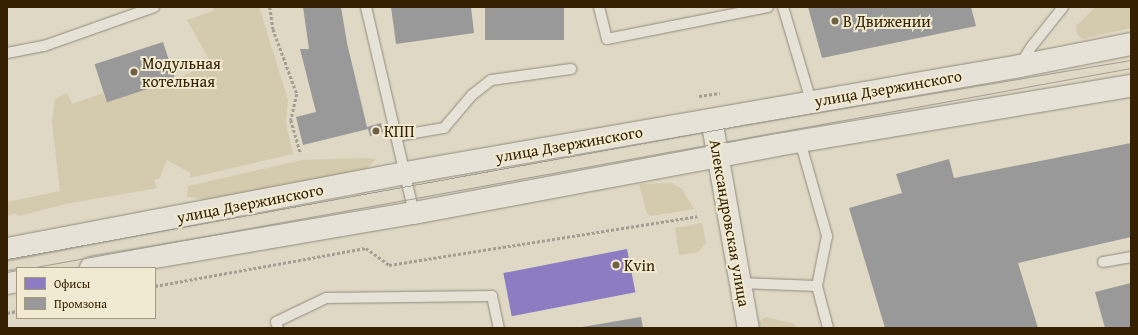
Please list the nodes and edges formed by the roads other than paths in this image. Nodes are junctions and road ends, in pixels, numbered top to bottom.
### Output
1 (154, 7) edge
2 (366, 7) edge
3 (599, 7) edge
4 (768, 7) edge
5 (783, 7) edge
6 (1063, 7) edge
7 (1131, 44) edge
8 (7, 53) edge
9 (1020, 66) junction
10 (571, 69) dead end
11 (1131, 86) edge
12 (811, 102) junction
13 (711, 119) junction
14 (397, 136) junction
15 (800, 141) junction
16 (720, 155) junction
17 (406, 173) junction
18 (414, 213) junction
19 (7, 248) edge
20 (1131, 257) edge
21 (1103, 262) dead end
22 (97, 267) edge
23 (740, 283) junction
24 (817, 286) junction
25 (278, 328) edge
26 (499, 328) edge
27 (748, 328) edge
28 (828, 328) edge

1 - 8 lane
2 - 14 lane
3 - 4 lane
5 - 12 lane
6 - 9 lane
7 - 9 main road, улица Дзержинского
9 - 12 main road, улица Дзержинского
10 - 14 lane
11 - 15 main road
12 - 13 main road, улица Дзержинского
13 - 16 street, Александровская улица
13 - 17 main road, улица Дзержинского
14 - 17 lane
15 - 16 main road
15 - 24 lane
16 - 18 main road
16 - 23 street, Александровская улица
17 - 18 lane
17 - 19 main road, улица Дзержинского
18 - 22 main road
20 - 21 lane
23 - 24 lane
23 - 27 street, Александровская улица
24 - 28 lane
25 - 26 lane

